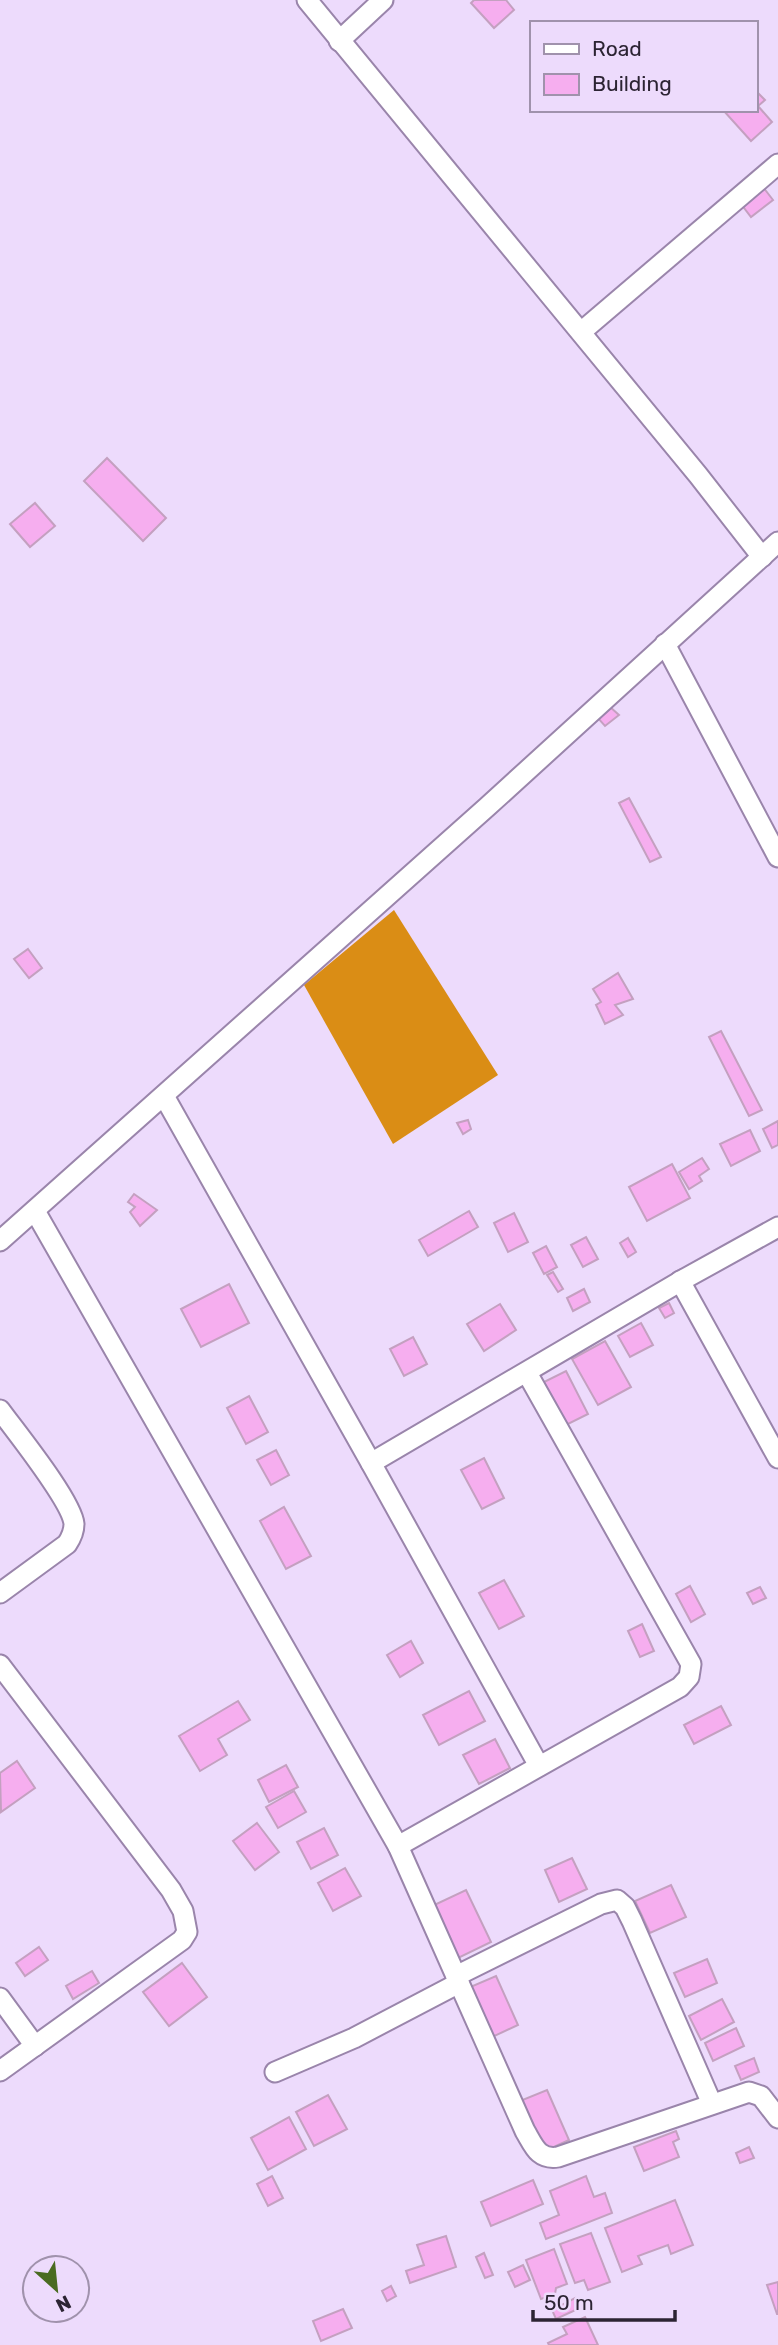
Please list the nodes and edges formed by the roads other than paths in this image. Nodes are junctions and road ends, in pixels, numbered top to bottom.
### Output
1 (307, 0) edge
2 (383, 0) edge
3 (339, 41) junction
4 (778, 164) edge
5 (581, 332) junction
6 (778, 542) edge
7 (762, 557) junction
8 (665, 644) junction
9 (778, 857) edge
10 (164, 1096) junction
11 (35, 1211) junction
12 (778, 1227) edge
13 (0, 1241) edge
14 (680, 1281) junction
15 (527, 1373) junction
16 (0, 1410) edge
17 (778, 1458) edge
18 (371, 1463) junction
19 (0, 1593) edge
20 (0, 1665) edge
21 (538, 1766) junction
22 (398, 1846) junction
23 (458, 1980) junction
24 (0, 1998) edge
25 (35, 2046) junction
26 (0, 2071) edge
27 (275, 2073) dead end
28 (712, 2104) junction
29 (778, 2119) edge

1 - 3 street
2 - 3 street
3 - 5 street
4 - 5 street
5 - 7 street
6 - 7 street
7 - 8 street
8 - 9 street
8 - 10 street
10 - 11 street
10 - 18 street
11 - 13 street
11 - 22 street
12 - 14 street
14 - 15 street
14 - 17 street
15 - 18 street
15 - 21 street
16 - 19 street
18 - 21 street
20 - 25 street
21 - 22 street
22 - 23 street
23 - 27 street
23 - 28 street
23 - 28 street
24 - 25 street
25 - 26 street
28 - 29 street

